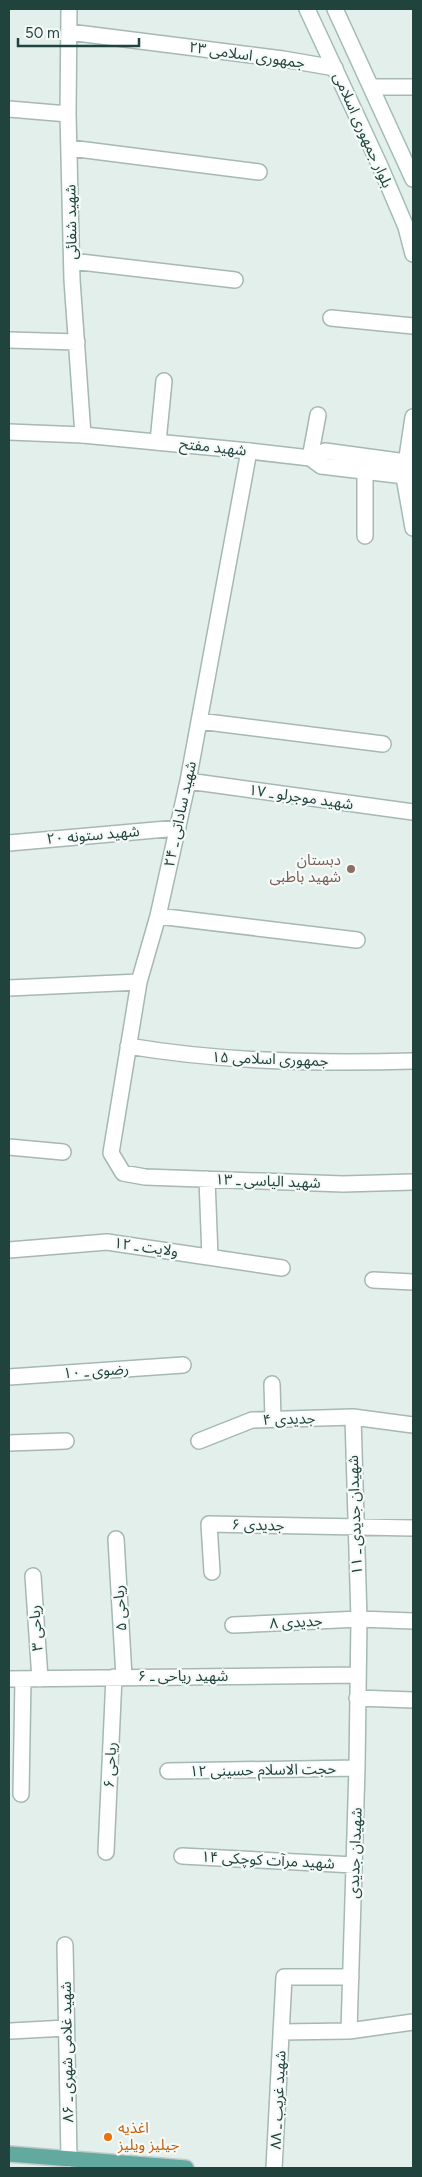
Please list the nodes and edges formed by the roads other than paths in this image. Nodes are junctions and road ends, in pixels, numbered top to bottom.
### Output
1 (69, 9) edge
2 (307, 9) edge
3 (335, 9) edge
4 (69, 32) junction
5 (335, 68) junction
6 (371, 87) junction
7 (413, 87) edge
8 (9, 109) edge
9 (68, 114) junction
10 (388, 122) junction
11 (364, 132) junction
12 (70, 148) junction
13 (259, 172) dead end
14 (413, 179) edge
15 (413, 254) edge
16 (72, 261) junction
17 (235, 280) dead end
18 (331, 318) dead end
19 (413, 326) edge
20 (9, 340) edge
21 (77, 342) junction
22 (164, 381) dead end
23 (318, 414) dead end
24 (413, 417) edge
25 (9, 432) edge
26 (82, 435) junction
27 (158, 442) junction
28 (249, 451) junction
29 (310, 458) junction
30 (409, 470) edge
31 (365, 472) junction
32 (413, 528) edge
33 (365, 536) dead end
34 (199, 721) junction
35 (383, 744) dead end
36 (188, 781) junction
37 (413, 812) edge
38 (178, 828) junction
39 (9, 843) edge
40 (158, 916) junction
41 (357, 940) dead end
42 (139, 982) junction
43 (9, 988) edge
44 (128, 1046) junction
45 (413, 1061) edge
46 (9, 1147) edge
47 (63, 1152) dead end
48 (123, 1173) joint
49 (207, 1179) junction
50 (413, 1182) edge
51 (9, 1250) edge
52 (210, 1257) junction
53 (282, 1268) dead end
54 (373, 1280) dead end
55 (413, 1282) edge
56 (183, 1365) dead end
57 (9, 1377) edge
58 (272, 1384) dead end
59 (352, 1416) junction
60 (272, 1420) junction
61 (413, 1425) edge
62 (66, 1442) dead end
63 (199, 1442) dead end
64 (9, 1443) edge
65 (356, 1527) junction
66 (413, 1528) edge
67 (116, 1539) dead end
68 (212, 1572) dead end
69 (33, 1576) dead end
70 (359, 1619) junction
71 (413, 1621) edge
72 (233, 1625) dead end
73 (357, 1675) junction
74 (119, 1677) junction
75 (16, 1679) edge
76 (40, 1679) junction
77 (357, 1698) junction
78 (413, 1700) edge
79 (357, 1768) junction
80 (168, 1771) dead end
81 (21, 1794) dead end
82 (106, 1852) dead end
83 (182, 1856) dead end
84 (354, 1864) junction
85 (65, 1945) dead end
86 (351, 1977) junction
87 (413, 2022) edge
88 (66, 2028) junction
89 (11, 2031) dead end
90 (349, 2031) junction
91 (281, 2032) junction
92 (9, 2154) edge
93 (69, 2159) junction
94 (186, 2168) edge
95 (274, 2168) edge

1 - 4 street, شهید شفائی
2 - 5 street, بلوار جمهوری اسلامی
3 - 6 street, بلوار جمهوری اسلامی
4 - 5 street, جمهوری اسلامی ۲۳
4 - 9 street, شهید شفائی
5 - 11 street, بلوار جمهوری اسلامی
6 - 7 street
6 - 10 street, بلوار جمهوری اسلامی
8 - 9 street
9 - 12 street, شهید شفائی
10 - 11 street
10 - 14 street, بلوار جمهوری اسلامی
11 - 15 street, بلوار جمهوری اسلامی
12 - 13 street
12 - 16 street, شهید شفائی
16 - 17 street
16 - 21 street, شهید شفائی
18 - 19 street
20 - 21 street
21 - 26 street, شهید شفائی
22 - 27 street
23 - 29 street
24 - 30 street
25 - 26 street, شهید مفتح
26 - 27 street, شهید مفتح
27 - 28 street, شهید مفتح
28 - 29 street, شهید مفتح
28 - 34 street, شهید ساداتی ـ ۲۴
29 - 30 street
29 - 31 street, شهید مفتح
30 - 31 street, شهید مفتح
30 - 32 street
31 - 33 street
34 - 35 street
34 - 36 street, شهید ساداتی ـ ۲۴
36 - 37 street, شهید موجرلو ـ ۱۷
36 - 38 street, شهید ساداتی ـ ۲۴
38 - 39 street, شهید ستونه ۲۰
38 - 40 street, شهید ساداتی ـ ۲۴
40 - 41 street
40 - 42 street, شهید ساداتی ـ ۲۴
42 - 43 street
42 - 44 street, شهید ساداتی ـ ۲۴
44 - 45 street, جمهوری اسلامی ۱۵
44 - 48 street, شهید ساداتی ـ ۲۴
46 - 47 street
48 - 49 street, شهید الیاسی ـ ۱۳
49 - 50 street, شهید الیاسی ـ ۱۳
49 - 52 street
51 - 52 street, ولایت ـ ۱۲
52 - 53 street, ولایت ـ ۱۲
54 - 55 street
56 - 57 street, رضوی ـ ۱۰
58 - 60 street
59 - 60 street, جدیدی ۴
59 - 61 street
59 - 65 street, شهیدان جدیدی ـ ۱۱
60 - 63 street, جدیدی ۴
62 - 64 street
65 - 66 street
65 - 68 street, جدیدی ۶
65 - 70 street, شهیدان جدیدی ـ ۱۱
67 - 74 street, ریاحی ۵
69 - 76 street, ریاحی ۳
70 - 71 street, جدیدی ۸
70 - 72 street, جدیدی ۸
70 - 73 street, شهیدان جدیدی ـ ۱۱
73 - 74 street, شهید ریاحی ـ ۶
73 - 77 street, شهیدان جدیدی
74 - 76 street, شهید ریاحی ـ ۶
74 - 82 street, ریاحی ۶
75 - 76 street, شهید ریاحی ـ ۶
75 - 81 street
77 - 78 street
77 - 79 street, شهیدان جدیدی
79 - 80 street, حجت الاسلام حسینی ۱۲
79 - 84 street, شهیدان جدیدی
83 - 84 street, شهید مرآت کوچکی ۱۴
84 - 86 street, شهیدان جدیدی
85 - 88 street, شهید غلامی شهری ـ ۸۶
86 - 90 street, شهیدان جدیدی
86 - 91 street, شهید غریب ـ ۸۸
87 - 90 street, شهید غریب ـ ۸۸
88 - 89 street
88 - 93 street, شهید غلامی شهری ـ ۸۶
90 - 91 street, شهید غریب ـ ۸۸
91 - 95 street, شهید غریب ـ ۸۸
92 - 93 main road
93 - 94 main road

